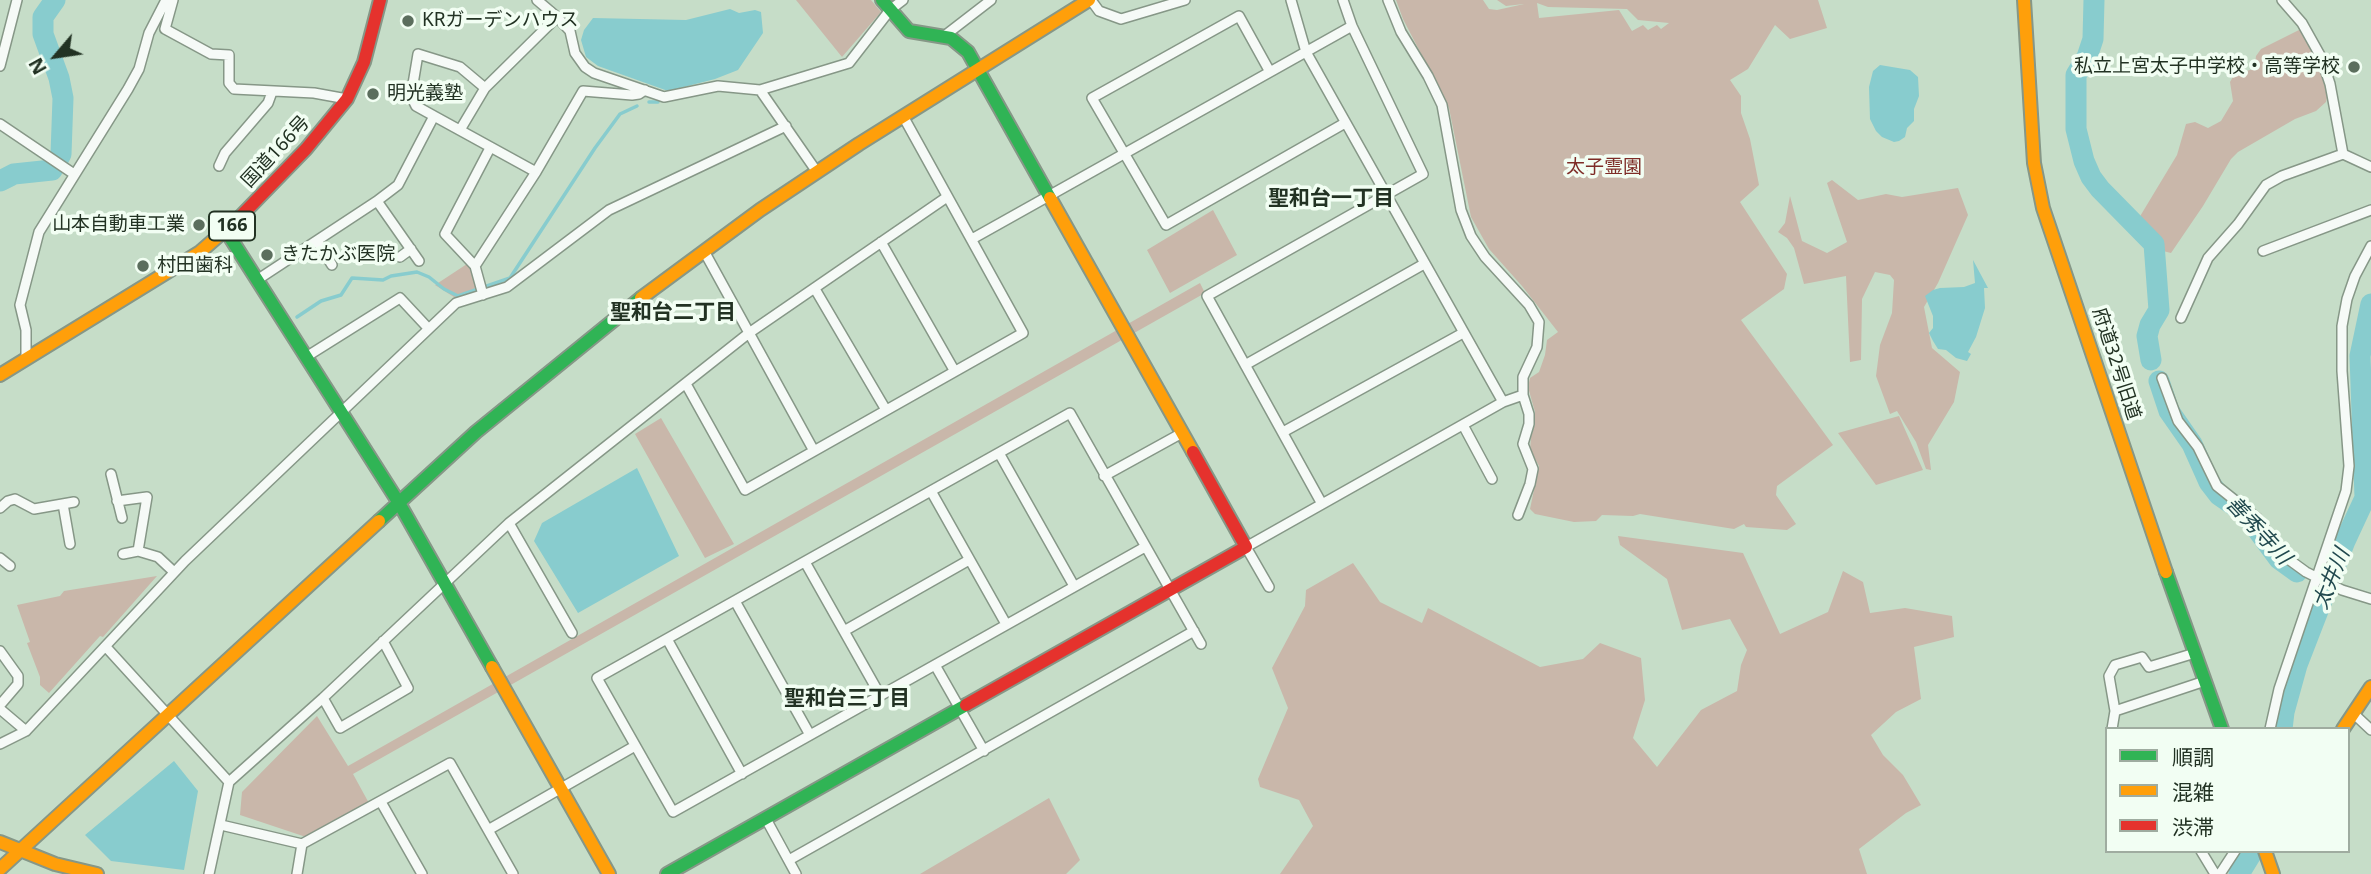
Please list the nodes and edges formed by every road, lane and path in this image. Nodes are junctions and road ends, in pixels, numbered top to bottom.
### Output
1 (17, 0) edge
2 (166, 0) edge
3 (173, 0) edge
4 (380, 0) edge
5 (537, 0) edge
6 (903, 0) edge
7 (991, 0) edge
8 (1090, 0) edge
9 (1185, 0) edge
10 (1291, 0) edge
11 (1343, 0) edge
12 (1388, 0) edge
13 (2024, 0) edge
14 (2282, 0) edge
15 (886, 5) edge
16 (557, 18) junction
17 (1352, 26) junction
18 (943, 37) junction
19 (1306, 52) junction
20 (0, 66) edge
21 (979, 71) junction
22 (1270, 72) junction
23 (485, 88) junction
24 (645, 90) junction
25 (760, 90) junction
26 (272, 92) junction
27 (346, 99) junction
28 (434, 116) junction
29 (903, 116) junction
30 (0, 124) edge
31 (1345, 124) junction
32 (786, 126) junction
33 (460, 130) junction
34 (490, 148) junction
35 (1125, 153) junction
36 (2343, 154) junction
37 (219, 166) dead end
38 (2371, 167) edge
39 (536, 172) junction
40 (817, 172) junction
41 (74, 174) junction
42 (1385, 195) junction
43 (1048, 196) junction
44 (947, 197) junction
45 (377, 201) junction
46 (2371, 210) edge
47 (226, 232) junction
48 (972, 239) junction
49 (317, 241) junction
50 (881, 243) junction
51 (2371, 246) edge
52 (411, 249) junction
53 (704, 250) junction
54 (2263, 251) dead end
55 (400, 257) dead end
56 (419, 261) dead end
57 (1424, 264) junction
58 (332, 265) dead end
59 (475, 266) junction
60 (257, 280) junction
61 (815, 289) junction
62 (483, 295) junction
63 (2181, 318) dead end
64 (428, 328) junction
65 (749, 332) junction
66 (1463, 333) junction
67 (306, 357) junction
68 (26, 359) junction
69 (1245, 365) junction
70 (954, 370) junction
71 (0, 375) edge
72 (2162, 378) dead end
73 (686, 384) junction
74 (1523, 395) junction
75 (1503, 402) junction
76 (886, 410) junction
77 (341, 412) junction
78 (1463, 425) junction
79 (1283, 432) junction
80 (1182, 433) junction
81 (814, 451) junction
82 (999, 453) junction
83 (111, 474) dead end
84 (1104, 475) junction
85 (1492, 479) dead end
86 (931, 491) junction
87 (117, 500) junction
88 (75, 502) dead end
89 (399, 503) junction
90 (63, 504) junction
91 (1322, 504) junction
92 (0, 508) edge
93 (1518, 515) dead end
94 (122, 518) dead end
95 (509, 523) junction
96 (70, 544) dead end
97 (1145, 547) junction
98 (1246, 547) junction
99 (138, 551) junction
100 (123, 554) dead end
101 (0, 558) edge
102 (969, 560) junction
103 (805, 562) junction
104 (10, 566) dead end
105 (174, 572) junction
106 (2318, 577) junction
107 (446, 583) junction
108 (1074, 586) junction
109 (1269, 587) dead end
110 (1171, 590) junction
111 (2371, 599) edge
112 (735, 601) junction
113 (1006, 624) junction
114 (844, 631) junction
115 (1194, 631) junction
116 (572, 633) dead end
117 (667, 639) junction
118 (383, 641) junction
119 (1201, 644) dead end
120 (106, 647) junction
121 (0, 651) edge
122 (2195, 653) junction
123 (935, 665) junction
124 (2205, 681) junction
125 (2371, 687) edge
126 (880, 695) junction
127 (323, 698) junction
128 (0, 707) edge
129 (961, 709) junction
130 (2115, 711) junction
131 (2354, 714) junction
132 (167, 716) junction
133 (2112, 727) edge
134 (2221, 727) edge
135 (2270, 727) edge
136 (2344, 727) edge
137 (2371, 730) edge
138 (26, 731) junction
139 (810, 735) junction
140 (0, 744) edge
141 (635, 746) junction
142 (984, 751) junction
143 (742, 774) junction
144 (229, 782) junction
145 (561, 789) junction
146 (382, 802) junction
147 (766, 819) junction
148 (221, 825) junction
149 (488, 830) junction
150 (0, 842) edge
151 (302, 844) junction
152 (21, 851) junction
153 (2202, 853) edge
154 (2233, 853) edge
155 (789, 860) junction
156 (0, 869) edge
157 (97, 874) edge
158 (209, 874) edge
159 (298, 874) edge
160 (422, 874) edge
161 (513, 874) edge
162 (609, 874) edge
163 (667, 874) edge
164 (796, 874) edge
165 (2217, 874) edge

1 - 20 street
2 - 41 street
3 - 26 street
4 - 27 main road, 国道166号 / 166
5 - 16 street
6 - 15 street
7 - 18 street
8 - 9 street
8 - 21 main road
10 - 19 street
11 - 17 street
12 - 74 street
13 - 122 main road, 府道32号旧道
14 - 36 street
15 - 18 main road
15 - 25 street
16 - 23 street
16 - 24 street
17 - 19 street
17 - 42 street
18 - 21 main road
19 - 22 street
19 - 31 street
21 - 29 main road
21 - 43 main road
22 - 35 street
22 - 35 street
23 - 28 street
23 - 33 street
24 - 25 street
24 - 39 street
25 - 32 street
26 - 27 street
26 - 37 street
27 - 47 main road, 国道166号 / 166
28 - 33 street
28 - 45 street
29 - 40 main road
29 - 44 street
30 - 41 street
31 - 35 street
31 - 42 street
32 - 40 street
32 - 62 street
33 - 34 street
34 - 39 street
34 - 59 street
35 - 43 street
36 - 38 street
36 - 63 street
39 - 59 street
40 - 53 main road
41 - 68 street
42 - 57 street
42 - 69 street
43 - 48 street
43 - 80 main road
44 - 48 street
44 - 50 street
45 - 49 street
45 - 52 street
46 - 54 street
47 - 60 main road
47 - 68 main road, 国道166号 / 166
48 - 70 street
49 - 58 street
49 - 60 street
50 - 61 street
50 - 70 street
51 - 106 street
52 - 55 street
52 - 56 street
53 - 65 street
53 - 89 main road
57 - 66 street
57 - 69 street
59 - 62 street
60 - 67 main road
61 - 65 street
61 - 76 street
62 - 64 street
64 - 67 street
64 - 77 street
65 - 73 street
65 - 81 street
66 - 75 street
66 - 79 street
67 - 77 main road
68 - 71 main road, 国道166号 / 166
69 - 79 street
70 - 76 street
72 - 106 street
73 - 81 street
73 - 95 street
74 - 75 street
74 - 93 street
75 - 78 street
76 - 81 street
77 - 89 main road
77 - 105 street
78 - 85 street
78 - 91 street
79 - 91 street
80 - 84 street
80 - 98 main road
82 - 84 street
82 - 86 street
82 - 108 street
83 - 87 street
84 - 97 street
86 - 102 street
86 - 103 street
87 - 94 street
87 - 99 street
88 - 90 street
89 - 107 main road
89 - 132 main road
90 - 92 street
90 - 96 street
91 - 98 street
95 - 107 street
95 - 116 street
97 - 108 street
97 - 110 street
98 - 109 street
98 - 110 main road
99 - 100 street
99 - 105 street
101 - 104 street
102 - 113 street
102 - 114 street
103 - 112 street
103 - 114 street
105 - 120 street
106 - 111 street
106 - 135 street
107 - 118 street
107 - 145 main road
108 - 113 street
110 - 115 street
110 - 129 main road
112 - 117 street
112 - 139 street
113 - 123 street
114 - 126 street
115 - 119 street
115 - 142 street
117 - 141 street
117 - 143 street
118 - 127 street
118 - 127 street
120 - 132 street
120 - 138 street
121 - 128 street
122 - 124 main road, 府道32号旧道
122 - 130 street
123 - 126 street
123 - 129 street
124 - 130 street
124 - 134 main road, 府道32号旧道
125 - 131 main road
126 - 139 street
127 - 144 street
128 - 138 street
129 - 142 street
129 - 147 main road
130 - 133 street
131 - 136 main road
131 - 137 street
132 - 144 street
132 - 152 main road
138 - 140 street
139 - 143 street
141 - 143 street
141 - 145 street
142 - 155 street
144 - 148 street
145 - 149 street
145 - 162 main road
146 - 149 street
146 - 151 street
146 - 160 street
147 - 155 street
147 - 163 main road
148 - 151 street
148 - 158 street
149 - 161 street
150 - 152 main road
151 - 159 street
152 - 156 main road
152 - 157 main road
153 - 165 street
154 - 165 street
155 - 164 street

